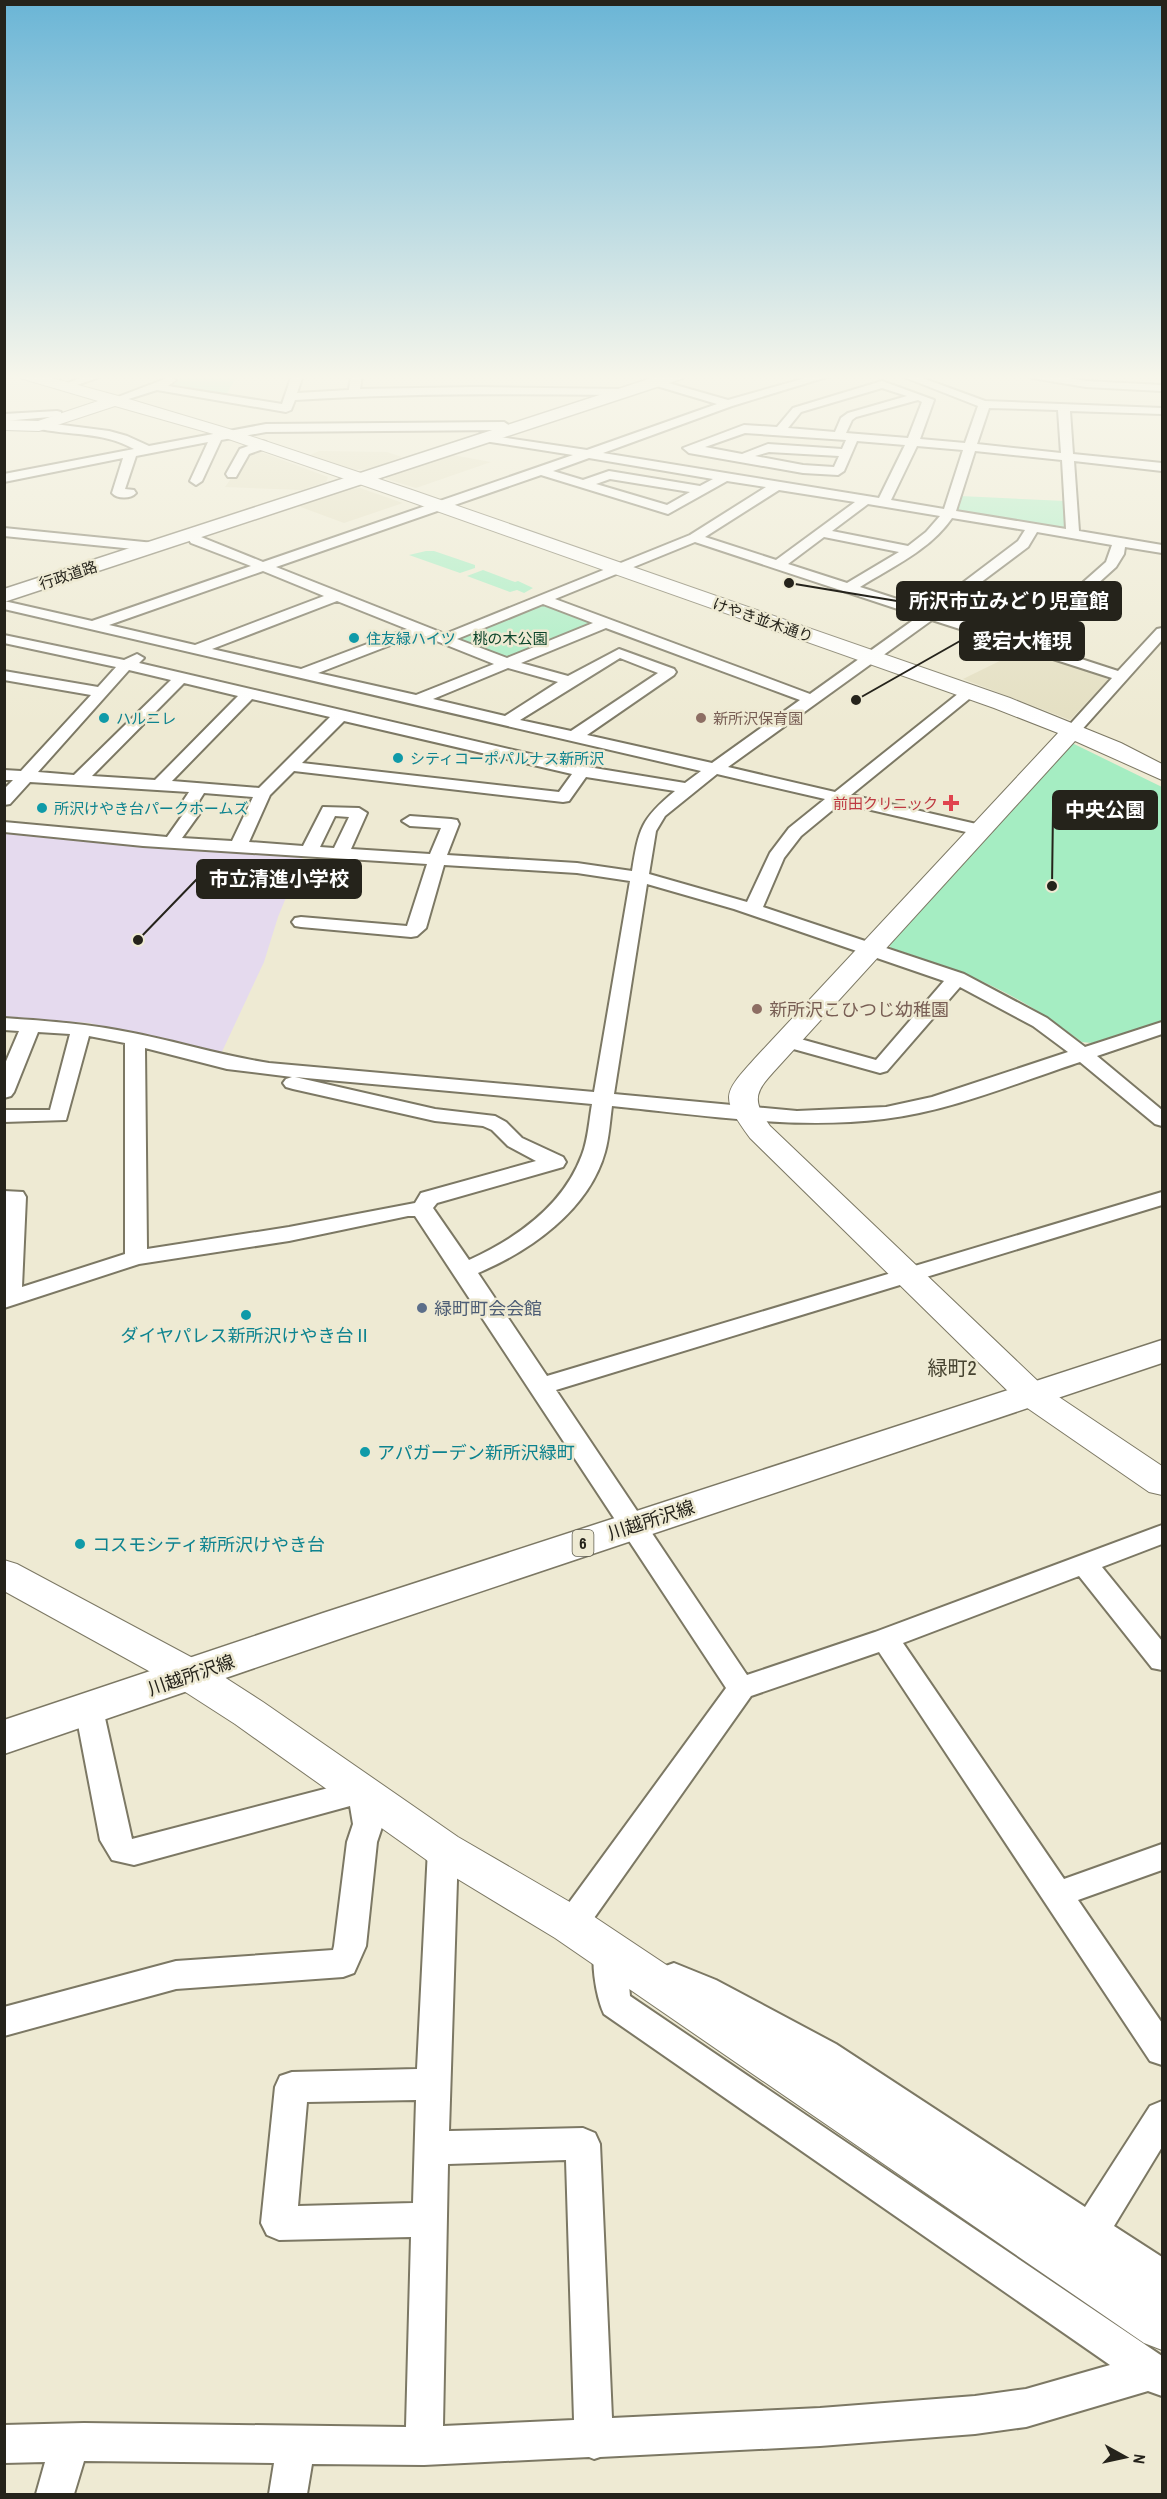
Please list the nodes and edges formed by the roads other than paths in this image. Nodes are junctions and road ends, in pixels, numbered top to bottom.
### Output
1 (118, 492) edge
2 (317, 492) edge
3 (400, 492) edge
4 (485, 492) edge
5 (609, 492) edge
6 (699, 492) edge
7 (767, 492) edge
8 (823, 492) edge
9 (889, 492) edge
10 (956, 492) edge
11 (1070, 492) edge
12 (130, 493) dead end
13 (867, 499) junction
14 (884, 502) junction
15 (439, 506) junction
16 (949, 513) junction
17 (1034, 527) junction
18 (823, 533) junction
19 (1073, 534) junction
20 (8, 535) edge
21 (693, 538) junction
22 (196, 540) dead end
23 (1119, 542) junction
24 (154, 547) junction
25 (1162, 549) edge
26 (909, 550) junction
27 (778, 565) junction
28 (262, 567) junction
29 (620, 570) junction
30 (849, 588) junction
31 (4, 596) edge
32 (337, 596) junction
33 (544, 600) junction
34 (4, 605) edge
35 (929, 615) junction
36 (605, 623) junction
37 (93, 626) junction
38 (419, 629) junction
39 (1162, 632) edge
40 (4, 639) edge
41 (444, 639) junction
42 (164, 643) junction
43 (1021, 645) junction
44 (195, 650) junction
45 (868, 657) junction
46 (126, 664) junction
47 (507, 664) junction
48 (301, 674) junction
49 (4, 675) edge
50 (1119, 676) junction
51 (181, 678) junction
52 (570, 681) junction
53 (99, 692) junction
54 (969, 692) junction
55 (249, 693) junction
56 (810, 699) junction
57 (418, 700) junction
58 (341, 715) junction
59 (506, 722) junction
60 (542, 730) junction
61 (1072, 731) junction
62 (573, 737) junction
63 (510, 755) junction
64 (289, 766) junction
65 (714, 769) junction
66 (582, 771) junction
67 (1162, 773) edge
68 (4, 775) edge
69 (25, 776) junction
70 (78, 780) junction
71 (159, 785) junction
72 (200, 788) junction
73 (688, 788) junction
74 (263, 793) junction
75 (837, 797) junction
76 (4, 800) edge
77 (410, 820) dead end
78 (4, 827) edge
79 (979, 830) junction
80 (175, 836) dead end
81 (238, 848) junction
82 (308, 853) junction
83 (340, 854) junction
84 (437, 859) junction
85 (640, 877) junction
86 (753, 909) junction
87 (301, 922) dead end
88 (870, 948) junction
89 (957, 978) junction
90 (4, 1024) edge
91 (31, 1025) junction
92 (1162, 1028) edge
93 (81, 1029) junction
94 (135, 1039) junction
95 (786, 1041) junction
96 (1084, 1055) junction
97 (227, 1063) junction
98 (4, 1092) edge
99 (604, 1099) junction
100 (746, 1112) junction
101 (4, 1116) edge
102 (1162, 1120) edge
103 (4, 1198) edge
104 (1162, 1198) edge
105 (421, 1209) junction
106 (136, 1258) junction
107 (464, 1271) junction
108 (910, 1275) junction
109 (7, 1300) edge
110 (1162, 1351) edge
111 (540, 1386) junction
112 (1032, 1395) junction
113 (1162, 1483) edge
114 (634, 1526) junction
115 (1162, 1534) edge
116 (1083, 1563) junction
117 (4, 1574) edge
118 (885, 1639) junction
119 (1162, 1660) edge
120 (190, 1675) junction
121 (741, 1688) junction
122 (89, 1709) junction
123 (4, 1737) edge
124 (363, 1791) junction
125 (443, 1849) junction
126 (1162, 1857) edge
127 (1058, 1894) junction
128 (571, 1925) junction
129 (608, 1950) junction
130 (4, 2022) edge
131 (1162, 2050) edge
132 (433, 2084) junction
133 (1162, 2117) edge
134 (432, 2148) junction
135 (430, 2220) junction
136 (1092, 2230) junction
137 (1162, 2278) edge
138 (1162, 2325) edge
139 (1157, 2374) edge
140 (594, 2440) junction
141 (4, 2444) edge
142 (70, 2444) junction
143 (296, 2446) junction
144 (424, 2446) junction
145 (55, 2494) edge
146 (288, 2494) edge

1 - 12 street
2 - 24 main road, 行政道路
3 - 15 street, けやき並木通り
4 - 15 street
5 - 6 street
7 - 21 street
8 - 13 street
9 - 14 street
10 - 16 street
11 - 19 street
13 - 14 street
13 - 18 street
14 - 16 street
15 - 28 street
15 - 29 street, けやき並木通り
16 - 17 street
16 - 26 street
17 - 19 street
17 - 35 street
18 - 26 street
18 - 27 street
19 - 23 street
20 - 24 street
21 - 27 street
21 - 29 street
22 - 28 street
23 - 25 street
23 - 43 street
24 - 31 main road, 行政道路
26 - 30 street
27 - 30 street
28 - 32 street
28 - 37 street
29 - 33 street
29 - 45 street, けやき並木通り
30 - 35 street
32 - 38 street
32 - 44 street
33 - 36 street
33 - 41 street
34 - 37 street
35 - 43 street
35 - 45 street
36 - 47 street
36 - 56 street
37 - 42 street
38 - 41 street
38 - 48 street
39 - 50 street
40 - 46 street
41 - 47 street
42 - 44 street
42 - 46 street
43 - 50 street
44 - 48 street
45 - 54 street, けやき並木通り
45 - 56 street
46 - 51 street
46 - 53 street
47 - 52 street
47 - 57 street
48 - 57 street
49 - 53 street
50 - 61 street
51 - 55 street
51 - 70 street
52 - 59 street
52 - 62 street
53 - 69 street
54 - 61 street, けやき並木通り
54 - 75 street
55 - 58 street
55 - 71 street
56 - 65 street
57 - 59 street
58 - 63 street
58 - 64 street
59 - 60 street
60 - 62 street
60 - 63 street
61 - 67 street, けやき並木通り
61 - 79 street
62 - 65 street
63 - 66 street
64 - 66 street
64 - 74 street
65 - 73 street
65 - 75 street
66 - 73 street
68 - 69 street
69 - 70 street
69 - 76 street
70 - 71 street
71 - 72 street
72 - 74 street
72 - 80 street
73 - 85 street
74 - 81 street
75 - 79 street
75 - 86 street
77 - 84 street
78 - 81 street
79 - 88 street
81 - 82 street
82 - 83 street
82 - 83 street
83 - 84 street
84 - 85 street
84 - 87 street
85 - 86 street
85 - 99 street
86 - 88 street
88 - 89 street
88 - 95 street
89 - 95 street
89 - 96 street
90 - 91 street
91 - 93 street
91 - 98 street
92 - 96 street
93 - 94 street
93 - 101 street
94 - 97 street
94 - 106 street
95 - 100 street
96 - 100 street
96 - 102 street
97 - 99 street
97 - 105 street
99 - 100 street
99 - 107 street
100 - 108 street
103 - 109 street
104 - 108 street
105 - 106 street
105 - 107 street
106 - 109 street
107 - 111 street
108 - 111 street
108 - 112 street
110 - 112 main road, 川越所沢線 / 6
111 - 114 street
112 - 113 street
112 - 114 main road, 川越所沢線 / 6
114 - 120 main road, 川越所沢線 / 6
114 - 121 street
115 - 116 street
116 - 118 street
116 - 119 street
117 - 120 street
118 - 121 street
118 - 127 street
120 - 122 main road, 川越所沢線 / 6
120 - 124 street
121 - 128 street
122 - 123 main road, 川越所沢線 / 6
122 - 124 street
124 - 125 street
124 - 130 street
125 - 128 street
125 - 132 street
126 - 127 street
127 - 131 street
128 - 129 street
129 - 136 street
129 - 138 street
129 - 139 street
132 - 134 street
132 - 135 street
133 - 136 street
134 - 135 street
134 - 140 street
135 - 144 street
136 - 137 street
139 - 140 street
140 - 144 street
141 - 142 street
142 - 143 street
142 - 145 street
143 - 144 street
143 - 146 street

